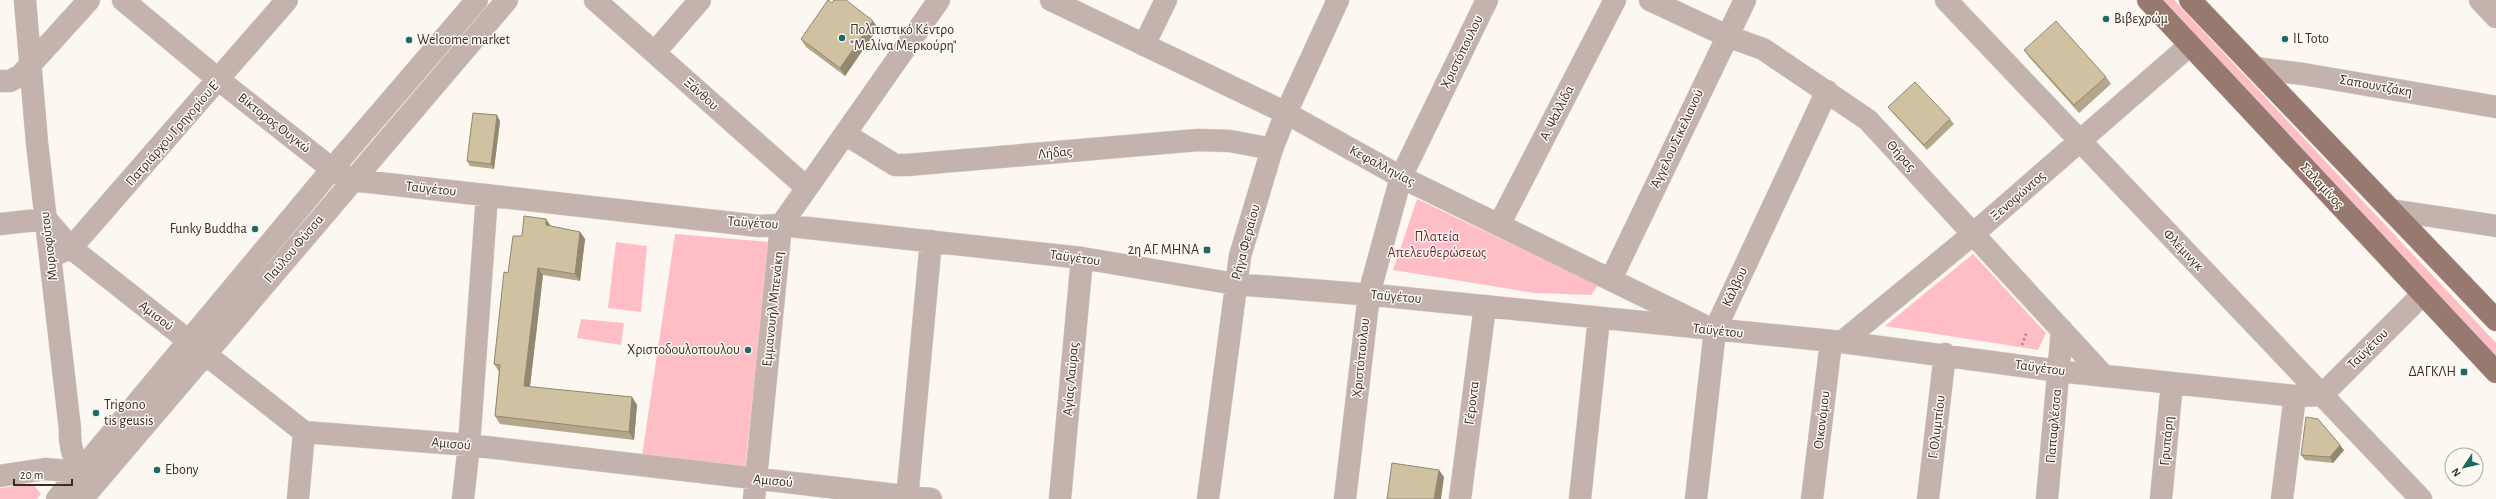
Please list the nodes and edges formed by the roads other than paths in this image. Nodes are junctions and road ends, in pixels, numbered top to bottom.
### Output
1 (24, 0) edge
2 (89, 0) edge
3 (123, 0) edge
4 (287, 0) edge
5 (478, 0) edge
6 (507, 0) edge
7 (595, 0) edge
8 (700, 0) edge
9 (940, 0) edge
10 (1051, 0) edge
11 (1166, 0) edge
12 (1338, 0) edge
13 (1487, 0) edge
14 (1615, 0) edge
15 (1650, 0) edge
16 (1745, 0) edge
17 (1946, 0) edge
18 (2148, 0) edge
19 (2190, 0) edge
20 (2480, 0) edge
21 (2496, 17) edge
22 (1727, 36) junction
23 (1144, 45) junction
24 (2190, 45) junction
25 (655, 52) junction
26 (31, 66) junction
27 (2255, 68) junction
28 (219, 80) junction
29 (0, 81) edge
30 (1827, 91) junction
31 (2496, 107) edge
32 (1286, 113) junction
33 (845, 134) junction
34 (2080, 142) junction
35 (1272, 149) junction
36 (332, 169) junction
37 (1401, 177) junction
38 (352, 180) junction
39 (807, 188) junction
40 (487, 196) junction
41 (2391, 210) junction
42 (46, 219) junction
43 (0, 224) edge
44 (781, 225) junction
45 (1499, 225) junction
46 (2496, 226) edge
47 (1972, 235) junction
48 (931, 242) junction
49 (71, 248) junction
50 (51, 257) junction
51 (1082, 258) junction
52 (1610, 279) junction
53 (1235, 284) junction
54 (1369, 294) junction
55 (2423, 294) junction
56 (1485, 306) junction
57 (1599, 318) junction
58 (2496, 320) edge
59 (1715, 330) junction
60 (2062, 330) junction
61 (188, 341) junction
62 (1836, 342) junction
63 (1945, 354) junction
64 (206, 355) junction
65 (2059, 371) junction
66 (2496, 372) edge
67 (2104, 376) junction
68 (2172, 383) junction
69 (2322, 395) junction
70 (2295, 396) junction
71 (304, 432) junction
72 (469, 445) junction
73 (0, 476) edge
74 (86, 485) edge
75 (755, 489) edge
76 (907, 497) edge
77 (57, 499) edge
78 (298, 499) edge
79 (462, 499) edge
80 (931, 499) edge
81 (1060, 499) edge
82 (1208, 499) edge
83 (1345, 499) edge
84 (1460, 499) edge
85 (1580, 499) edge
86 (1696, 499) edge
87 (1812, 499) edge
88 (1928, 499) edge
89 (2047, 499) edge
90 (2161, 499) edge
91 (2282, 499) edge
92 (2421, 499) edge

1 - 26 street, Μυριοφύτου
2 - 26 street
3 - 28 street, Βίκτορος Ουγκώ
4 - 28 street, Πατριάρχου Γρηγορίου Ε'
5 - 36 street, Παύλου Φύσσα
6 - 38 street, Παύλου Φύσσα
7 - 25 street, Ξάνθου
8 - 25 street
9 - 33 street, Εμμανουήλ Μπενάκη
10 - 23 street, Κεφαλληνίας
11 - 23 street
12 - 32 street, Ρήγα Φεραίου
13 - 37 street, Χριστόπουλου
14 - 45 street, Α. Ψαλλίδα
15 - 22 street, Θήρας
16 - 22 street, Άγγελου Σικελιανού
17 - 34 street, Φλέμινγκ
18 - 24 main road, Σαλαμίνος
19 - 27 main road
20 - 21 street
22 - 30 street, Θήρας
22 - 52 street, Άγγελου Σικελιανού
23 - 32 street, Κεφαλληνίας
24 - 34 street, Ξενοφώντος
24 - 55 main road, Σαλαμίνος
25 - 39 street, Ξάνθου
26 - 29 street
26 - 42 street, Μυριοφύτου
27 - 31 street, Σαπουντζάκη
27 - 41 main road
28 - 36 street, Βίκτορος Ουγκώ
28 - 49 street, Πατριάρχου Γρηγορίου Ε'
30 - 47 street, Θήρας
30 - 59 street, Κάλβου
32 - 35 street, Ρήγα Φεραίου
32 - 37 street, Κεφαλληνίας
33 - 35 street, Λήδας
33 - 39 street, Εμμανουήλ Μπενάκη
34 - 47 street, Ξενοφώντος
34 - 69 street, Φλέμινγκ
35 - 53 street, Ρήγα Φεραίου
36 - 38 street, Ταϋγέτου
36 - 61 street, Παύλου Φύσσα
37 - 45 street, Κεφαλληνίας
37 - 54 street, Χριστόπουλου
38 - 40 street, Ταϋγέτου
38 - 64 street, Παύλου Φύσσα
39 - 44 street, Εμμανουήλ Μπενάκη
40 - 44 street, Ταϋγέτου
40 - 72 street
41 - 46 street
41 - 58 main road
42 - 43 street
42 - 49 street, Αμισού
42 - 50 street, Μυριοφύτου
44 - 48 street, Ταϋγέτου
44 - 75 street, Εμμανουήλ Μπενάκη
45 - 52 street, Κεφαλληνίας
47 - 60 street, Θήρας
47 - 62 street, Ξενοφώντος
48 - 51 street, Ταϋγέτου
48 - 76 street
49 - 50 street, Πατριάρχου Γρηγορίου Ε'
49 - 61 street, Αμισού
50 - 74 street, Μυριοφύτου
51 - 53 street, Ταϋγέτου
51 - 81 street, Αγίας Λαύρας
52 - 59 street, Κεφαλληνίας
53 - 54 street, Ταϋγέτου
53 - 82 street, Ρήγα Φεραίου
54 - 56 street, Ταϋγέτου
54 - 83 street, Χριστόπουλου
55 - 66 main road, Σαλαμίνος
55 - 69 street, Ταϋγέτου
56 - 57 street, Ταϋγέτου
56 - 84 street, Γέροντα
57 - 59 street, Ταϋγέτου
57 - 85 street
59 - 62 street, Ταϋγέτου
59 - 86 street, Κάλβου
60 - 65 street, Παπαφλέσσα
60 - 67 street, Θήρας
61 - 64 street, Αμισού
61 - 74 street, Παύλου Φύσσα
62 - 63 street, Ταϋγέτου
62 - 87 street, Οικονόμου
63 - 65 street, Ταϋγέτου
63 - 88 street, Γ. Ολυμπίου
64 - 71 street, Αμισού
64 - 74 street, Παύλου Φύσσα
65 - 67 street, Ταϋγέτου
65 - 89 street, Παπαφλέσσα
67 - 68 street, Ταϋγέτου
68 - 70 street, Ταϋγέτου
68 - 90 street, Γρυπάρη
69 - 70 street, Ταϋγέτου
69 - 92 street, Φλέμινγκ
70 - 91 street
71 - 72 street, Αμισού
71 - 78 street
72 - 75 street, Αμισού
72 - 79 street
73 - 74 street
74 - 77 street, Παύλου Φύσσα
75 - 76 street, Αμισού
76 - 80 street, Αμισού

